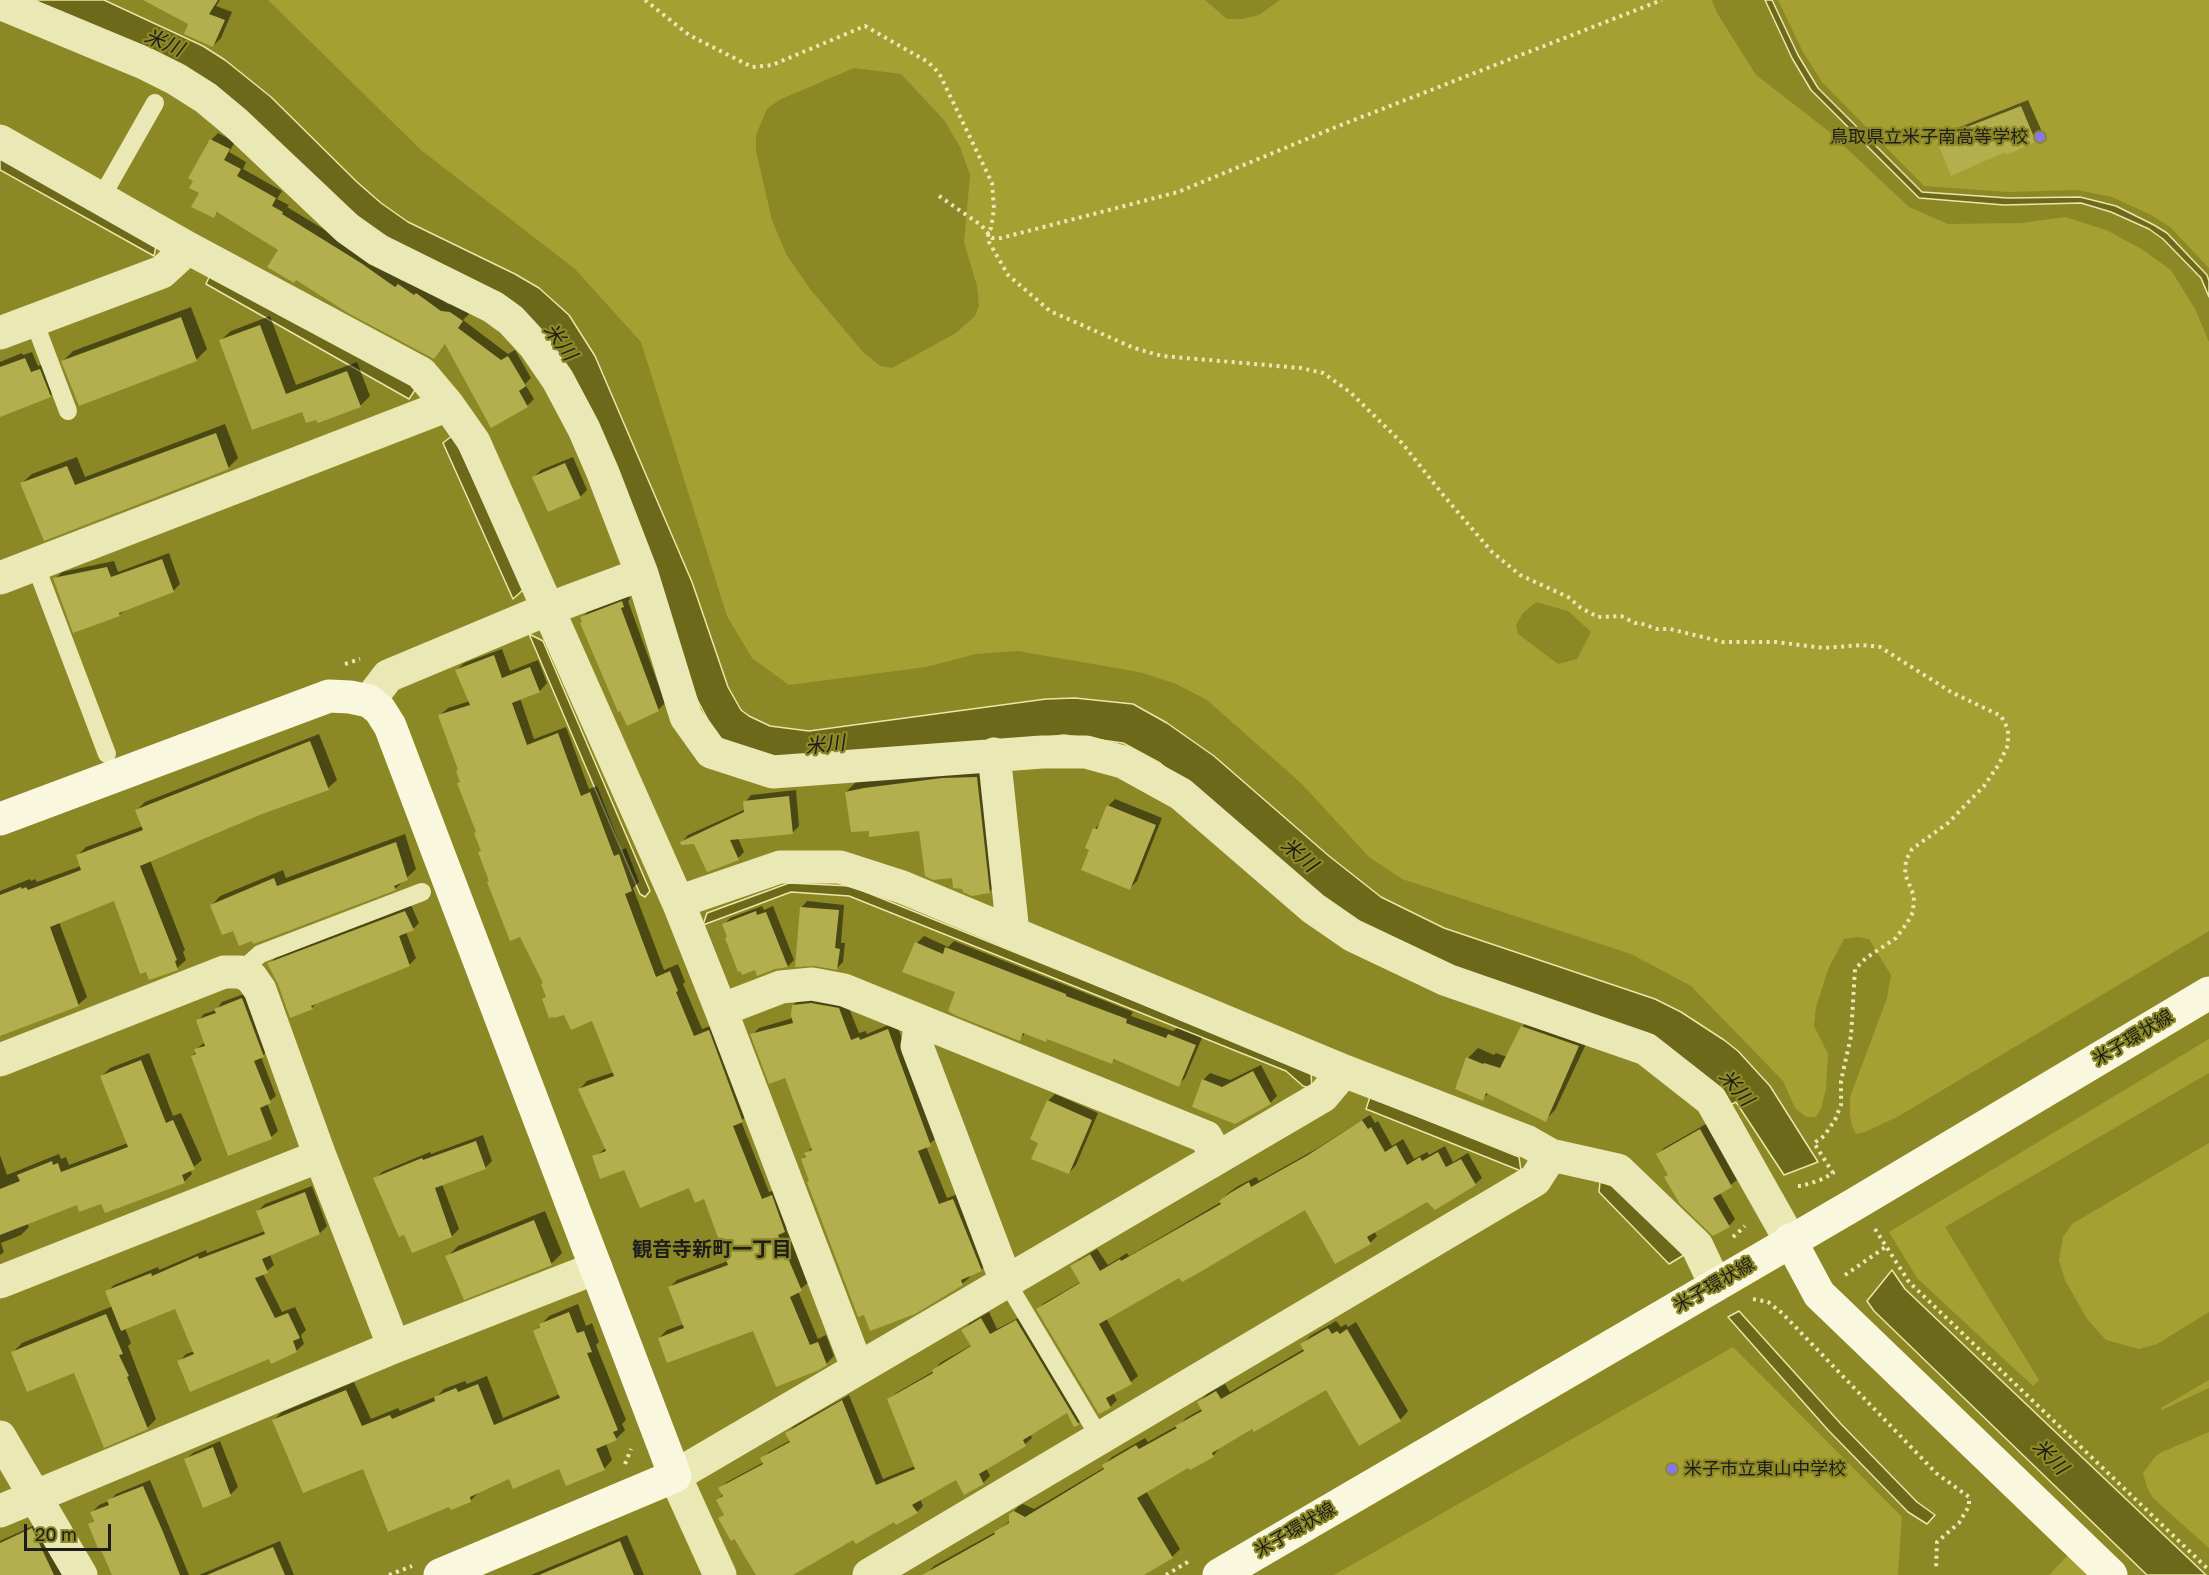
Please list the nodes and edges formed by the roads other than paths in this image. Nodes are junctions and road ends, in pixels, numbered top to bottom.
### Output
1 (0, 3) edge
2 (154, 103) dead end
3 (0, 141) edge
4 (101, 198) junction
5 (188, 248) junction
6 (34, 321) junction
7 (0, 333) edge
8 (448, 405) junction
9 (68, 411) dead end
10 (35, 564) junction
11 (642, 574) junction
12 (0, 578) edge
13 (548, 609) junction
14 (369, 701) junction
15 (107, 754) dead end
16 (994, 754) junction
17 (0, 819) edge
18 (422, 892) dead end
19 (678, 902) junction
20 (1013, 933) junction
21 (240, 972) junction
22 (2209, 993) edge
23 (721, 1010) junction
24 (921, 1022) junction
25 (0, 1060) edge
26 (1344, 1071) junction
27 (1551, 1155) junction
28 (320, 1156) junction
29 (1217, 1158) junction
30 (1790, 1240) junction
31 (596, 1268) junction
32 (1006, 1281) junction
33 (0, 1282) edge
34 (1715, 1284) junction
35 (394, 1347) junction
36 (857, 1367) junction
37 (0, 1437) edge
38 (1100, 1438) junction
39 (675, 1476) junction
40 (35, 1497) junction
41 (0, 1511) edge
42 (431, 1568) edge
43 (81, 1575) edge
44 (720, 1575) edge
45 (868, 1575) edge
46 (1219, 1575) edge
47 (2111, 1575) edge

1 - 11 street
2 - 4 lane
3 - 4 street
4 - 5 street
5 - 6 street
5 - 8 street
6 - 7 street
6 - 9 lane
8 - 10 street
8 - 13 street
10 - 12 street
10 - 15 lane
11 - 13 street
11 - 16 street
13 - 14 street
13 - 19 street
14 - 17 street
14 - 31 street
16 - 20 street
16 - 30 street
18 - 21 lane
19 - 20 street
19 - 23 street
20 - 26 street
21 - 25 street
21 - 28 street
22 - 30 street, 米子環状線
23 - 24 street
23 - 36 street
24 - 29 street
24 - 32 street
26 - 27 street
26 - 29 street
27 - 34 street
27 - 38 street
28 - 33 street
28 - 35 street
29 - 32 street
30 - 34 street, 米子環状線
30 - 47 street
31 - 35 street
31 - 39 street
32 - 36 street
32 - 38 lane
34 - 46 street, 米子環状線
35 - 40 street
36 - 39 street
37 - 40 street
38 - 45 street
39 - 42 street
39 - 44 street
40 - 41 street
40 - 43 street

